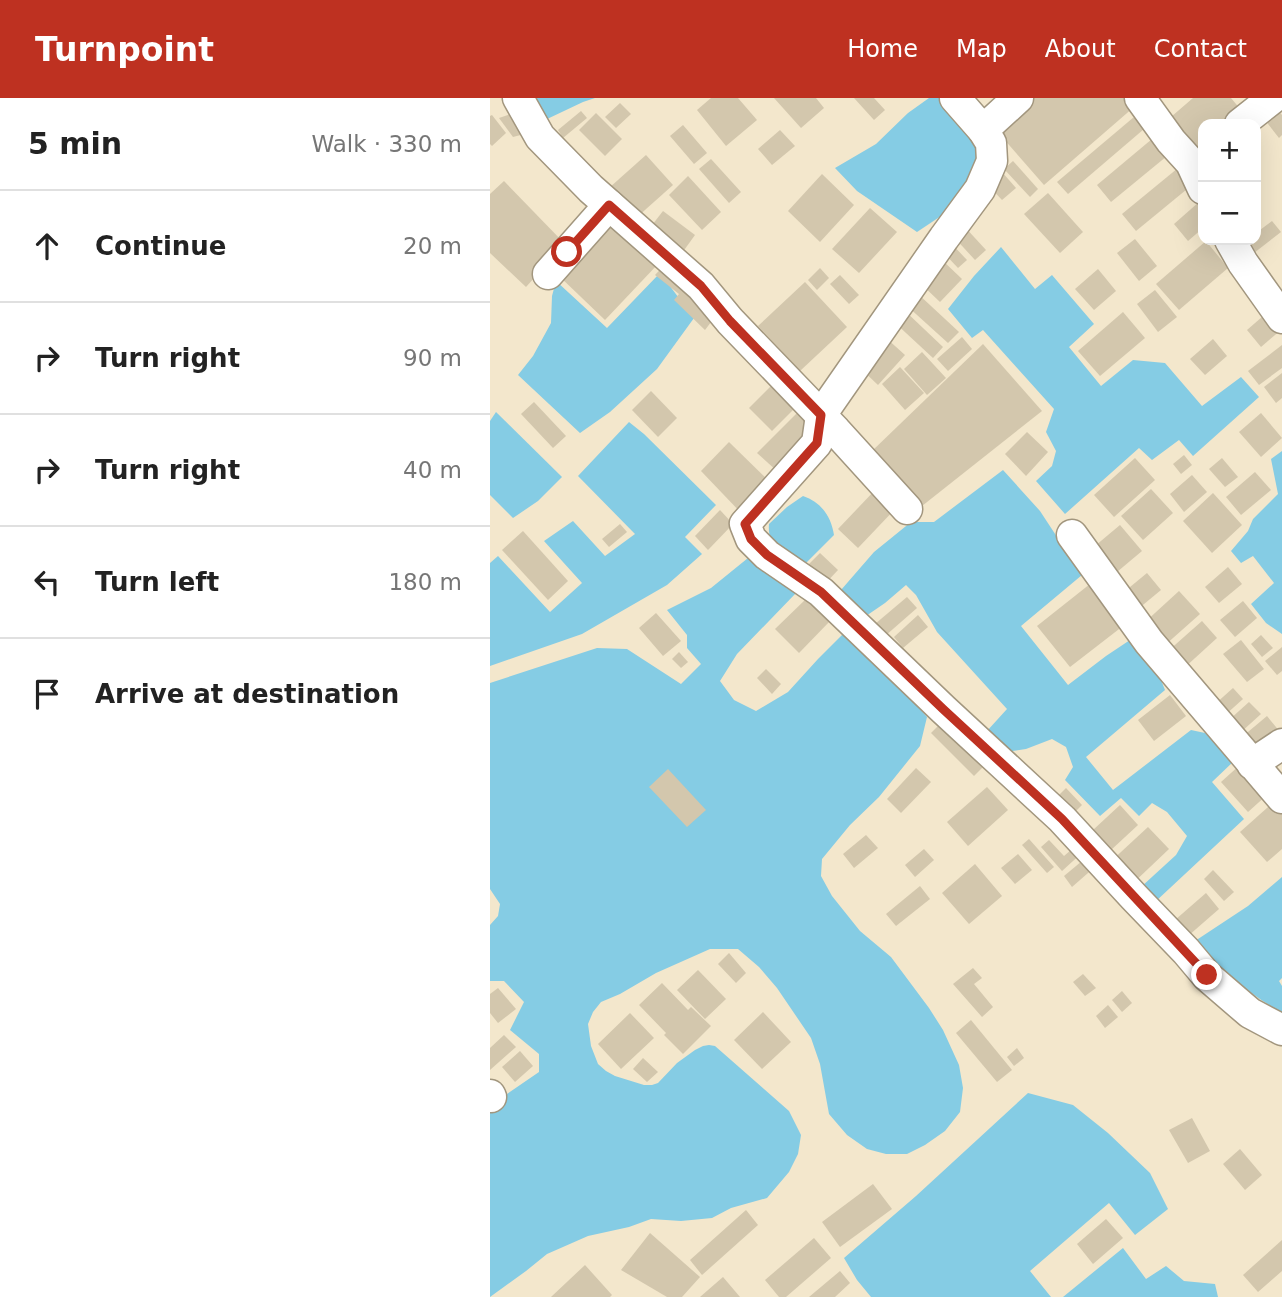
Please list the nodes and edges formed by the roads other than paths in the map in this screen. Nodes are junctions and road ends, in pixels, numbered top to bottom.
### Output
1 (518, 98) edge
2 (955, 98) edge
3 (1018, 98) edge
4 (1140, 98) edge
5 (1273, 98) edge
6 (1246, 119) edge
7 (983, 130) junction
8 (1198, 168) edge
9 (609, 205) junction
10 (1233, 245) edge
11 (548, 274) dead end
12 (1282, 318) edge
13 (821, 415) junction
14 (907, 509) dead end
15 (1072, 535) dead end
16 (1282, 744) edge
17 (1252, 764) junction
18 (1282, 797) edge
19 (1282, 1030) edge

1 - 9 street
2 - 7 street
3 - 7 street
4 - 8 street
5 - 6 street
7 - 13 street
9 - 11 street
9 - 13 street
10 - 12 street
13 - 14 street
13 - 19 street
15 - 17 street
16 - 17 street
17 - 18 street

